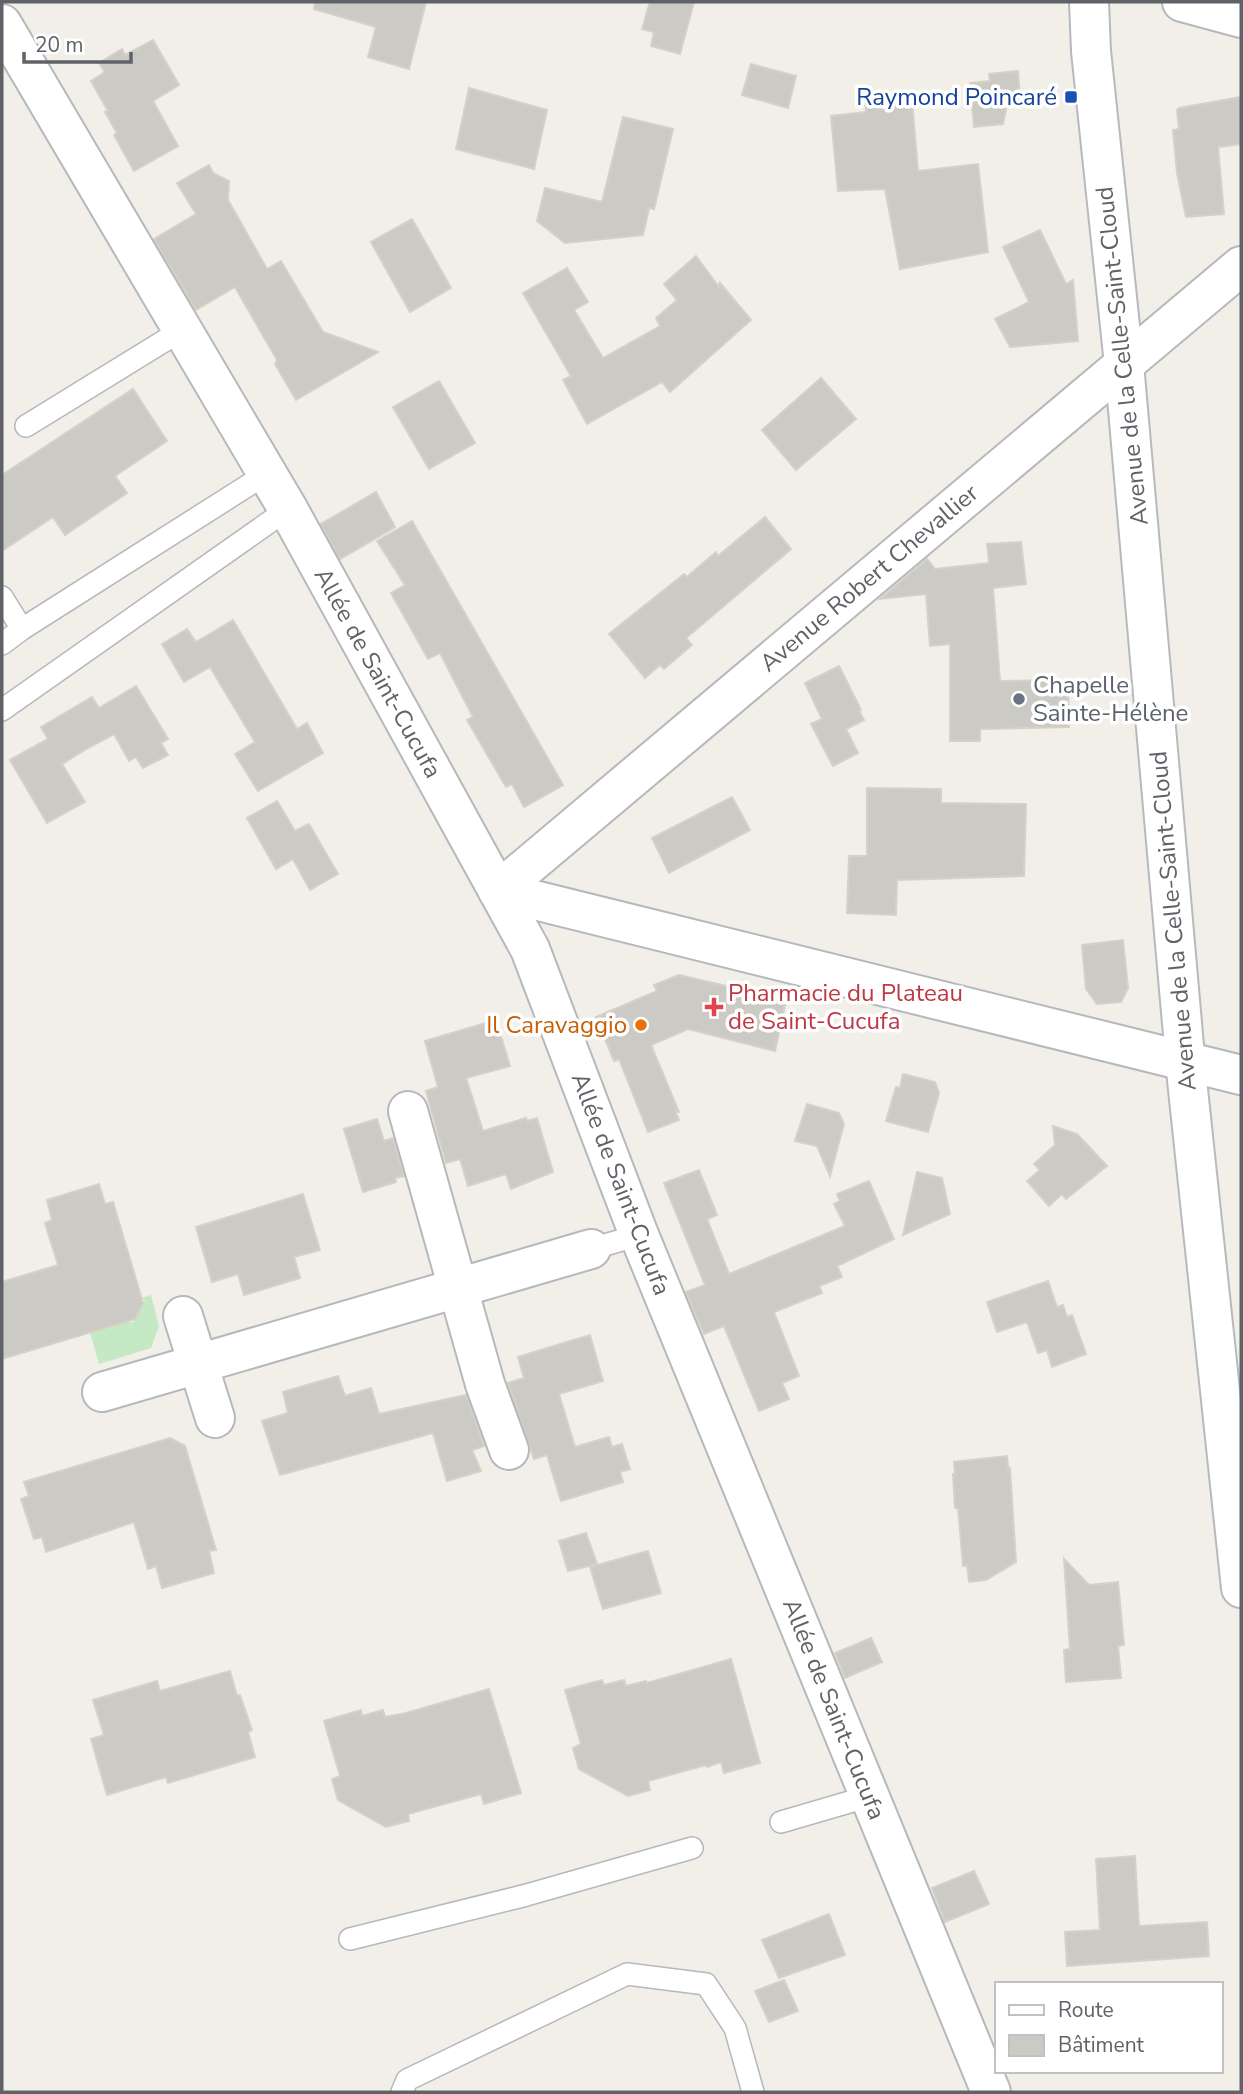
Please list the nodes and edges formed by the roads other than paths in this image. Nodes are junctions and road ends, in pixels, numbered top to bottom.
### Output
1 (1089, 2) edge
2 (1182, 2) edge
3 (1241, 18) edge
4 (2, 24) edge
5 (1241, 266) edge
6 (182, 330) junction
7 (1124, 364) junction
8 (26, 426) dead end
9 (266, 474) junction
10 (288, 509) junction
11 (2, 597) edge
12 (23, 629) junction
13 (2, 644) edge
14 (2, 710) edge
15 (498, 891) junction
16 (1185, 1060) junction
17 (1241, 1075) edge
18 (408, 1111) dead end
19 (639, 1235) junction
20 (591, 1249) joint
21 (458, 1287) junction
22 (183, 1316) dead end
23 (198, 1363) junction
24 (102, 1392) dead end
25 (215, 1418) dead end
26 (509, 1450) dead end
27 (1241, 1588) edge
28 (870, 1796) junction
29 (781, 1822) dead end
30 (692, 1848) dead end
31 (351, 1939) dead end
32 (402, 2092) edge
33 (753, 2092) edge
34 (991, 2092) edge

1 - 7 street, Avenue de la Celle-Saint-Cloud
2 - 3 street
4 - 6 street, Allée de Saint-Cucufa
5 - 7 street, Avenue Robert Chevallier
6 - 8 lane
6 - 9 street, Allée de Saint-Cucufa
7 - 15 street, Avenue Robert Chevallier
7 - 16 street, Avenue de la Celle-Saint-Cloud
9 - 10 street, Allée de Saint-Cucufa
9 - 12 lane
10 - 14 lane
10 - 15 street, Allée de Saint-Cucufa
11 - 12 lane
12 - 13 lane
15 - 16 street
15 - 19 street, Allée de Saint-Cucufa
16 - 17 street
16 - 27 street, Avenue de la Celle-Saint-Cloud
18 - 21 street
19 - 20 lane
19 - 28 street, Allée de Saint-Cucufa
20 - 21 street
21 - 23 street
21 - 26 street
22 - 23 street
23 - 24 street
23 - 25 street
28 - 29 lane
28 - 34 street, Allée de Saint-Cucufa
30 - 31 lane
32 - 33 lane

